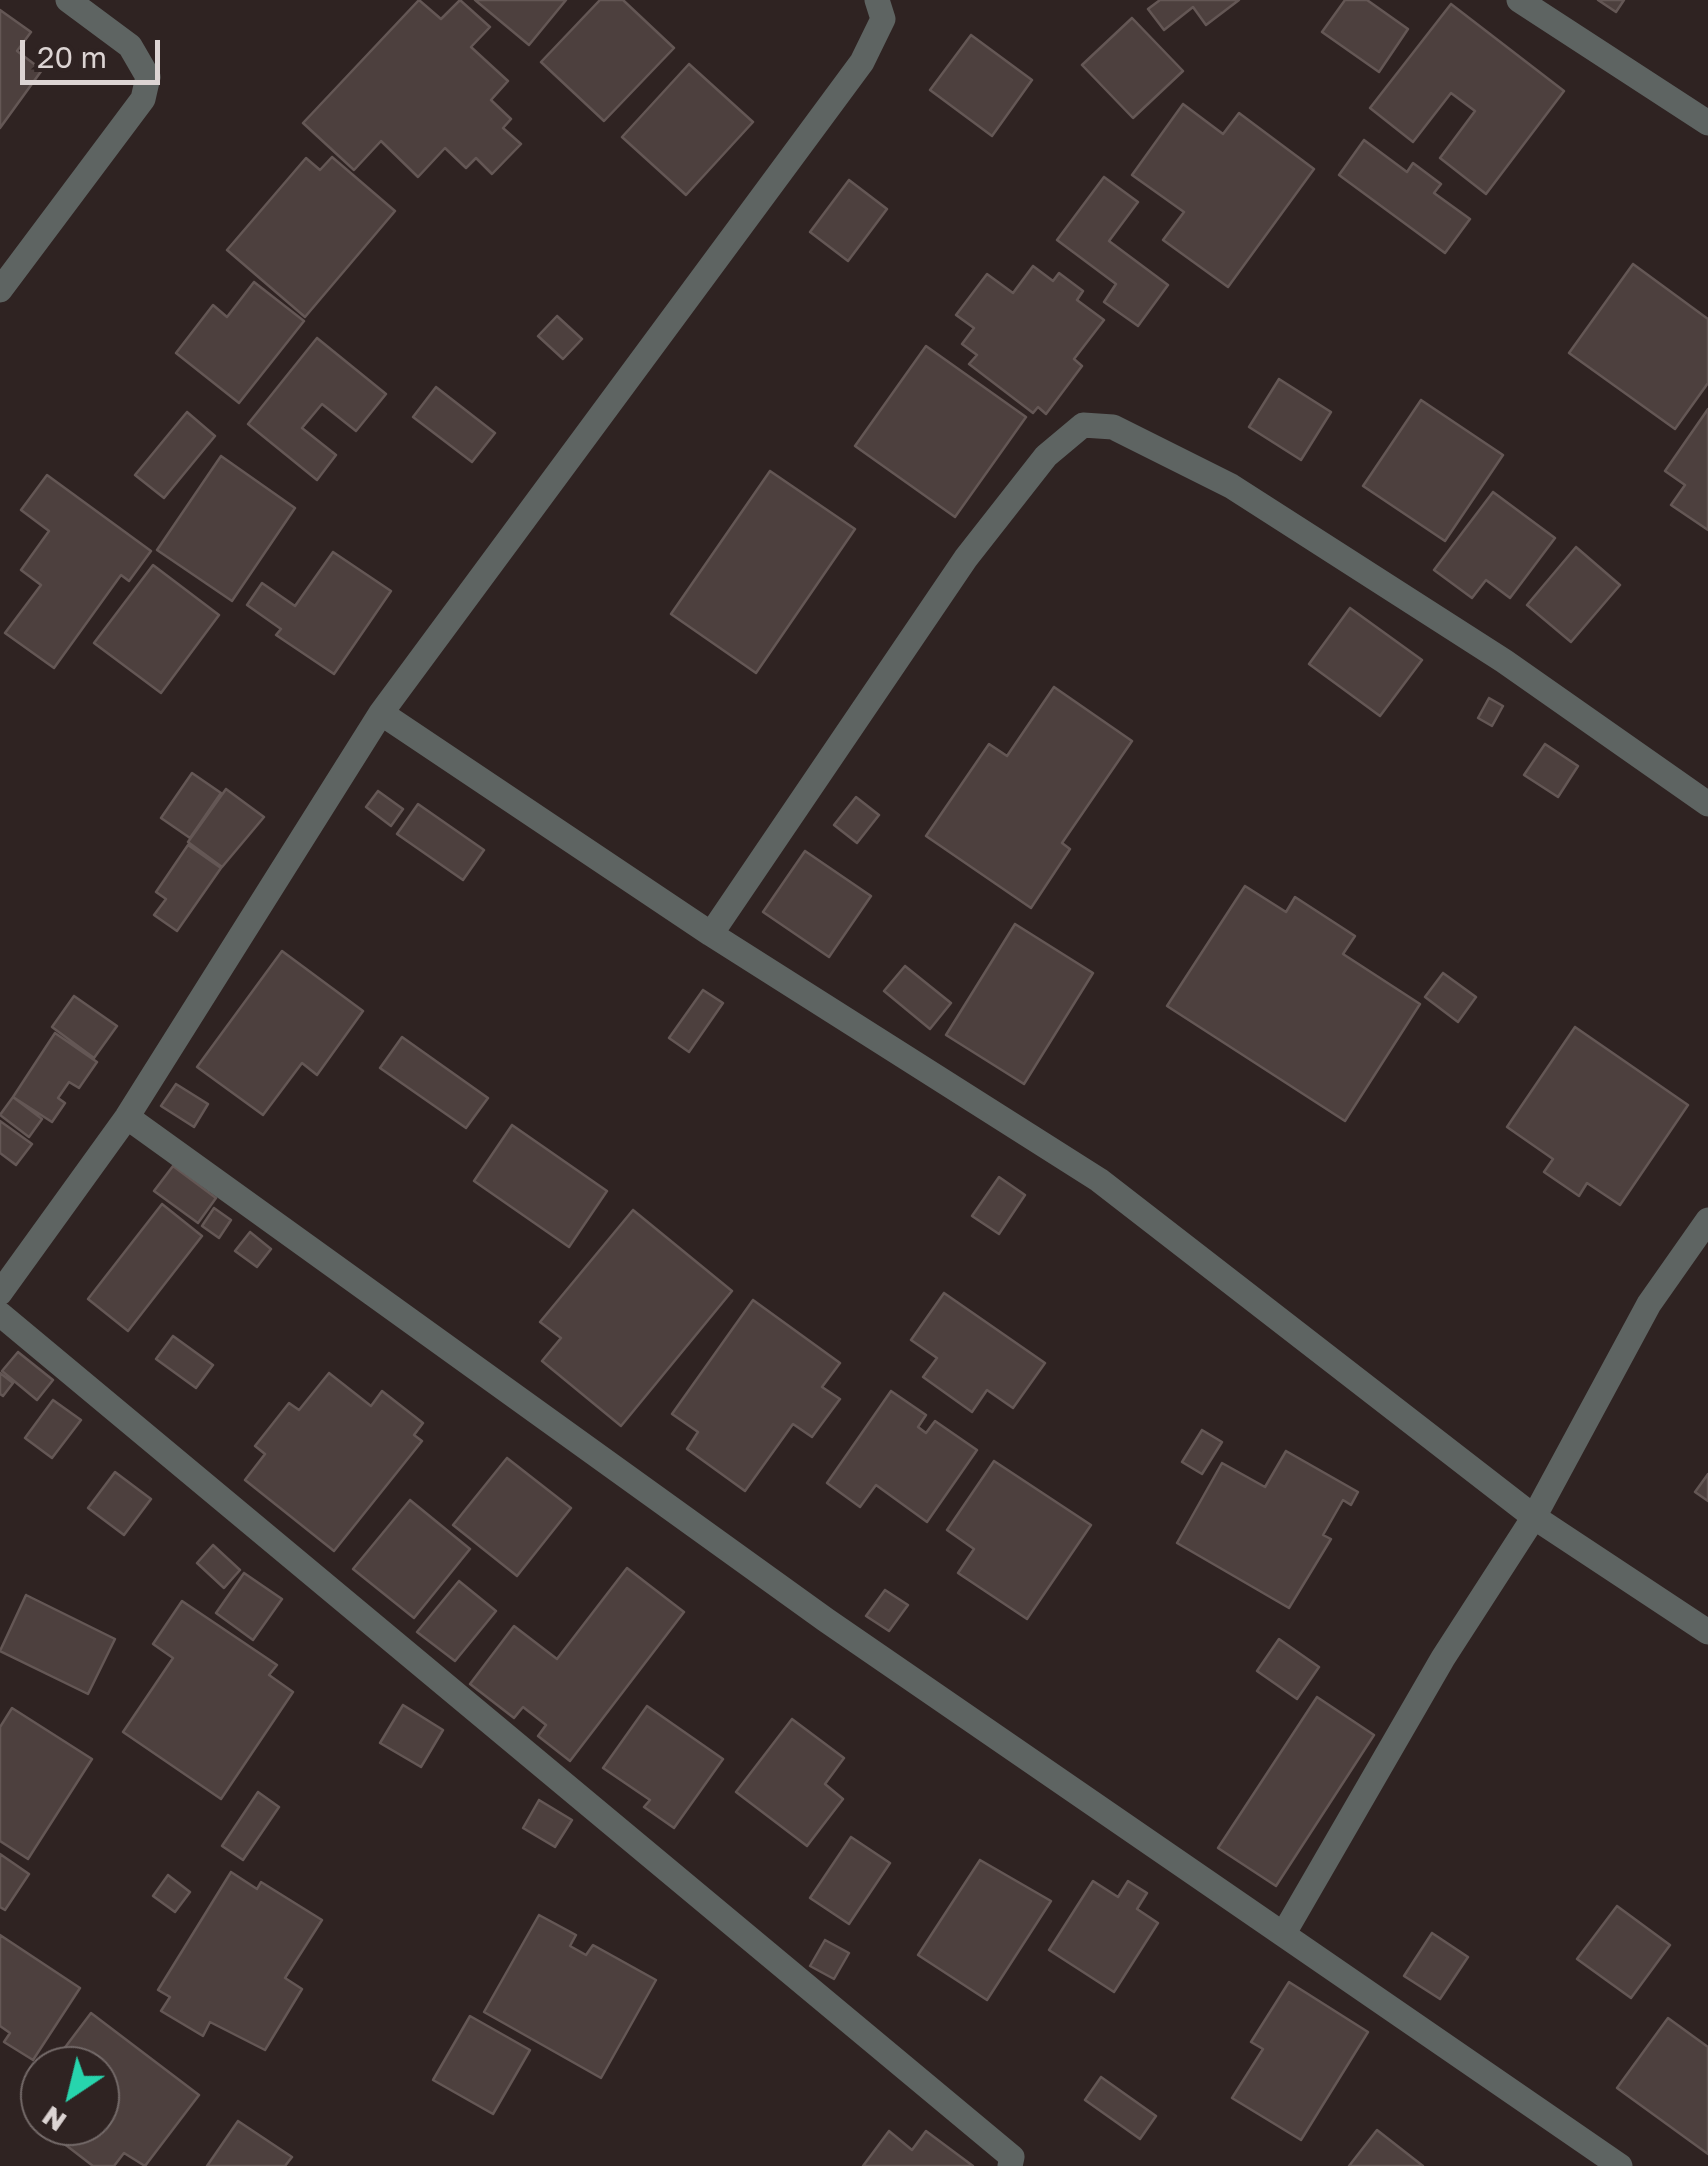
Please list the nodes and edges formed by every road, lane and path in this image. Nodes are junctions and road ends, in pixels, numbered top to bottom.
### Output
1 (68, 0) edge
2 (877, 0) edge
3 (1519, 0) edge
4 (1708, 123) edge
5 (0, 290) edge
6 (380, 713) junction
7 (1708, 804) edge
8 (711, 934) junction
9 (127, 1117) junction
10 (1708, 1220) edge
11 (0, 1293) edge
12 (0, 1314) edge
13 (1534, 1517) junction
14 (1708, 1632) edge
15 (1284, 1933) junction
16 (1010, 2166) edge
17 (1620, 2166) edge

1 - 5 street
2 - 6 street
3 - 4 street
6 - 8 street
6 - 9 street
7 - 8 street
8 - 13 street
9 - 11 street
9 - 15 street
10 - 13 street
12 - 16 street
13 - 14 street
13 - 15 street
15 - 17 street

